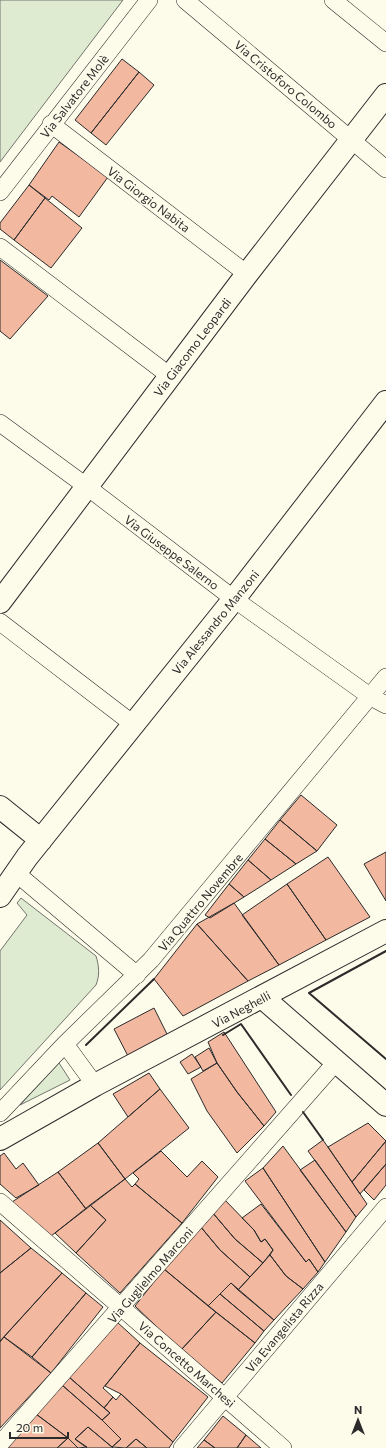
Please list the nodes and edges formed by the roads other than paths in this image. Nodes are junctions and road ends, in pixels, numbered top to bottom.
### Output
1 (149, 0) edge
2 (185, 0) edge
3 (333, 0) edge
4 (386, 43) edge
5 (386, 95) edge
6 (51, 124) junction
7 (351, 139) junction
8 (386, 168) edge
9 (0, 192) edge
10 (0, 247) edge
11 (247, 274) junction
12 (170, 376) junction
13 (386, 402) edge
14 (0, 423) edge
15 (86, 486) junction
16 (234, 599) junction
17 (0, 602) edge
18 (0, 622) edge
19 (386, 678) edge
20 (371, 697) junction
21 (386, 705) edge
22 (133, 724) junction
23 (0, 807) edge
24 (41, 840) junction
25 (16, 873) junction
26 (0, 896) edge
27 (386, 930) edge
28 (137, 975) junction
29 (262, 997) junction
30 (65, 1044) junction
31 (337, 1061) junction
32 (95, 1085) junction
33 (386, 1105) edge
34 (0, 1113) edge
35 (0, 1122) edge
36 (0, 1139) edge
37 (0, 1202) edge
38 (386, 1207) edge
39 (122, 1307) junction
40 (225, 1397) junction
41 (0, 1444) edge
42 (182, 1448) edge
43 (283, 1448) edge

1 - 6 street, Via Salvatore Molè
2 - 7 street, Via Cristoforo Colombo
3 - 4 street
5 - 7 street, Via Giacomo Leopardi
6 - 9 street, Via Salvatore Molè
6 - 11 street, Via Giorgio Nabita
7 - 8 street, Via Cristoforo Colombo
7 - 11 street, Via Giacomo Leopardi
10 - 12 street
11 - 12 street, Via Giacomo Leopardi
12 - 15 street, Via Giacomo Leopardi
13 - 16 street, Via Alessandro Manzoni
14 - 15 street, Via Giuseppe Salerno
15 - 16 street, Via Giuseppe Salerno
15 - 17 street, Via Giacomo Leopardi
16 - 20 street, Via Giuseppe Salerno
16 - 22 street, Via Alessandro Manzoni
18 - 22 street
19 - 20 street, Via Quattro Novembre
20 - 21 street, Via Giuseppe Salerno
20 - 28 street, Via Quattro Novembre
22 - 24 street, Via Alessandro Manzoni
23 - 24 street
24 - 25 street, Via Alessandro Manzoni
25 - 26 street, Via Alessandro Manzoni
25 - 28 street
27 - 29 street, Via Neghelli
28 - 30 street, Via Quattro Novembre
29 - 31 street
29 - 32 street, Via Neghelli
30 - 32 street
30 - 34 street, Via Quattro Novembre
31 - 33 street
31 - 39 street, Via Guglielmo Marconi
32 - 35 street
32 - 36 street
37 - 39 street, Via Concetto Marchesi
38 - 40 street, Via Evangelista Rizza
39 - 40 street, Via Concetto Marchesi
39 - 41 street, Via Guglielmo Marconi
40 - 42 street, Via Evangelista Rizza
40 - 43 street, Via Concetto Marchesi

